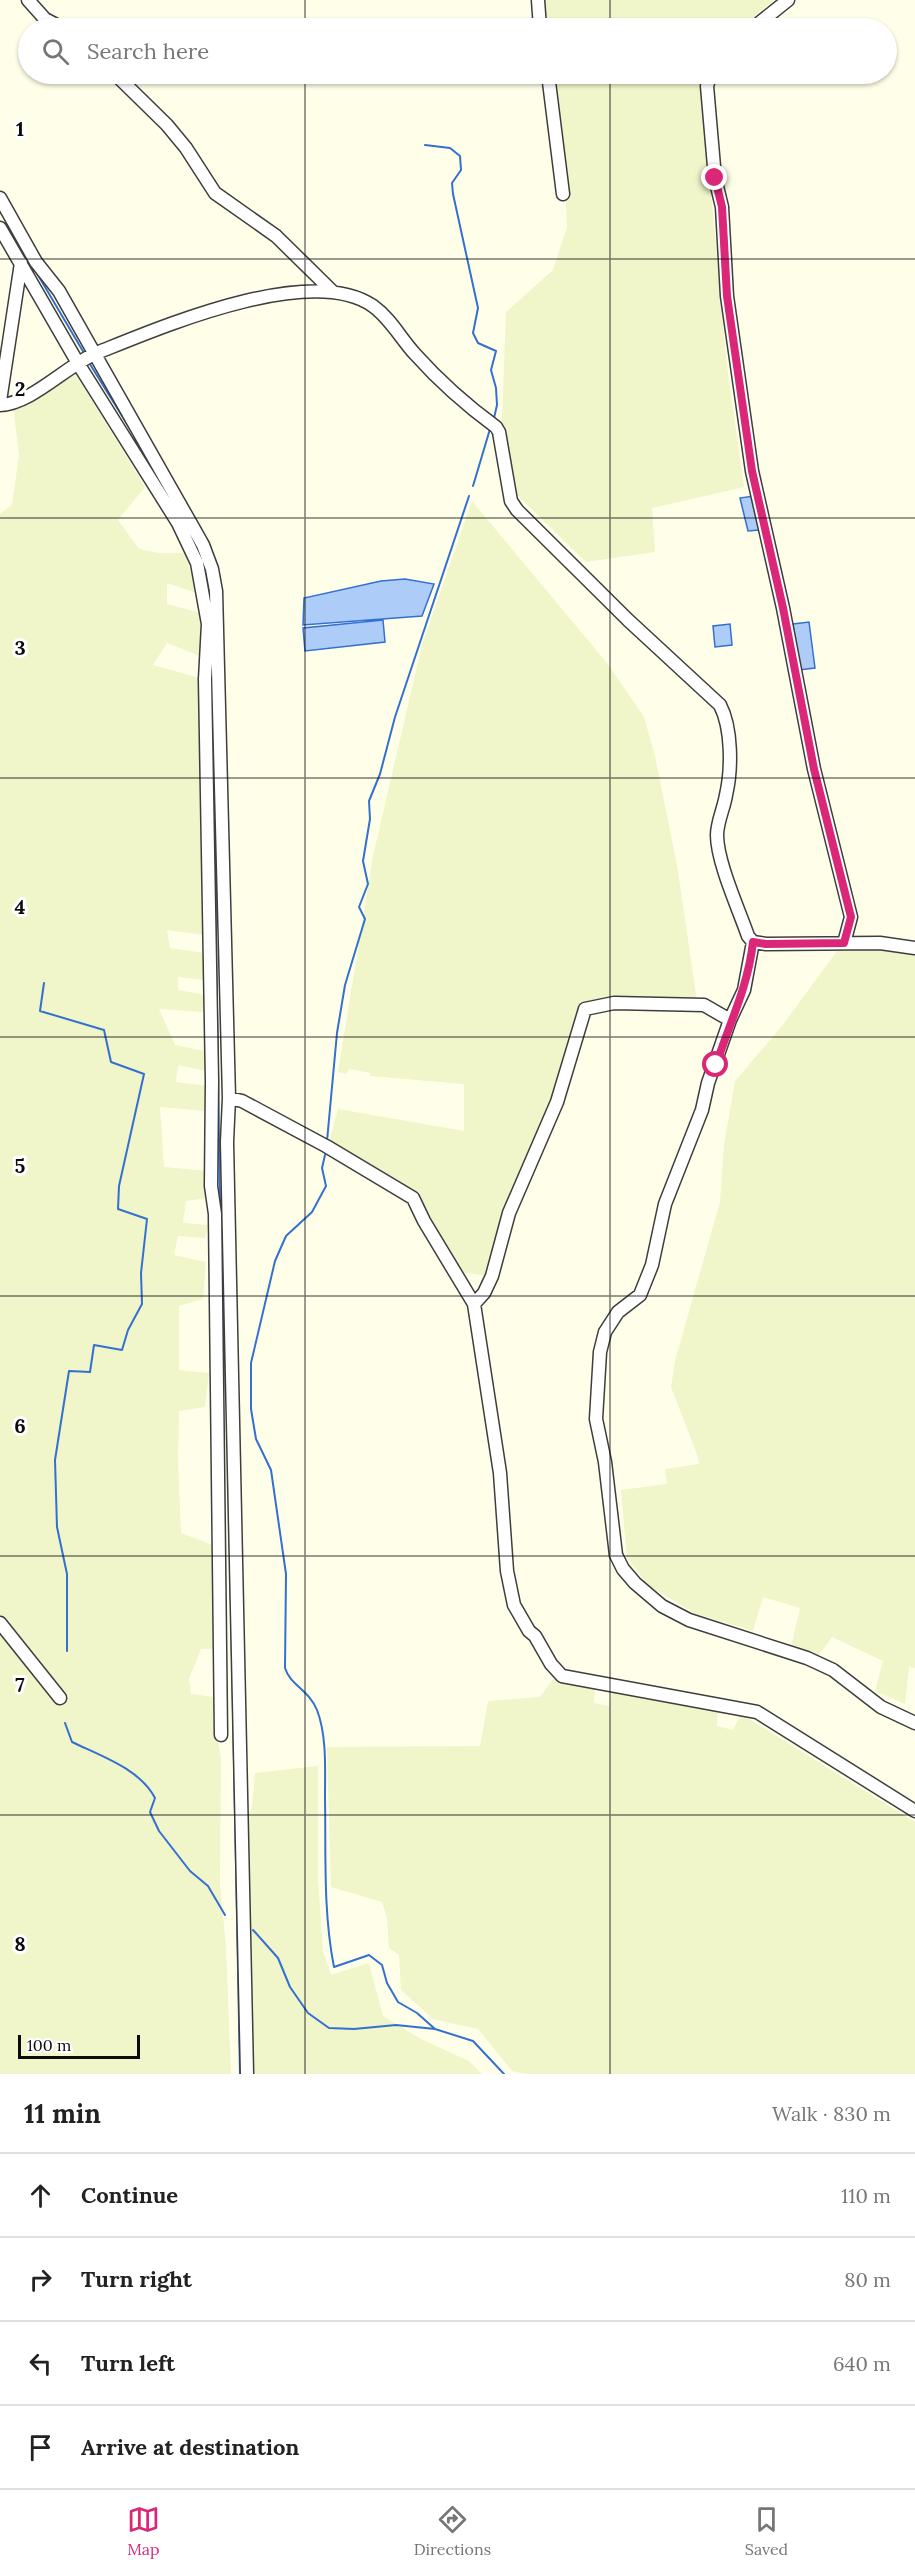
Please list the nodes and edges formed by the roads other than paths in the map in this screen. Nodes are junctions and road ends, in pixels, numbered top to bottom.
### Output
1 (28, 0) edge
2 (538, 0) edge
3 (788, 0) edge
4 (44, 18) edge
5 (539, 18) edge
6 (766, 18) edge
7 (125, 84) edge
8 (549, 84) edge
9 (708, 84) edge
10 (563, 194) dead end
11 (0, 198) edge
12 (0, 228) edge
13 (21, 263) junction
14 (332, 291) junction
15 (96, 353) junction
16 (80, 364) junction
17 (0, 403) edge
18 (753, 942) junction
19 (844, 943) junction
20 (915, 948) edge
21 (730, 1020) junction
22 (229, 1098) junction
23 (474, 1304) junction
24 (0, 1623) edge
25 (60, 1698) dead end
26 (915, 1723) edge
27 (221, 1735) dead end
28 (915, 1811) edge
29 (247, 2074) edge

1 - 4 street
2 - 5 street
3 - 6 street
7 - 14 street
8 - 10 street
9 - 19 street
11 - 15 street
12 - 13 street
13 - 16 street
13 - 17 street
14 - 15 street
14 - 18 street
15 - 16 street
15 - 22 street
16 - 17 street
16 - 27 street
18 - 19 street
18 - 21 street
19 - 20 street
21 - 23 street
21 - 26 street
22 - 23 street
22 - 29 street
23 - 28 street
24 - 25 street

